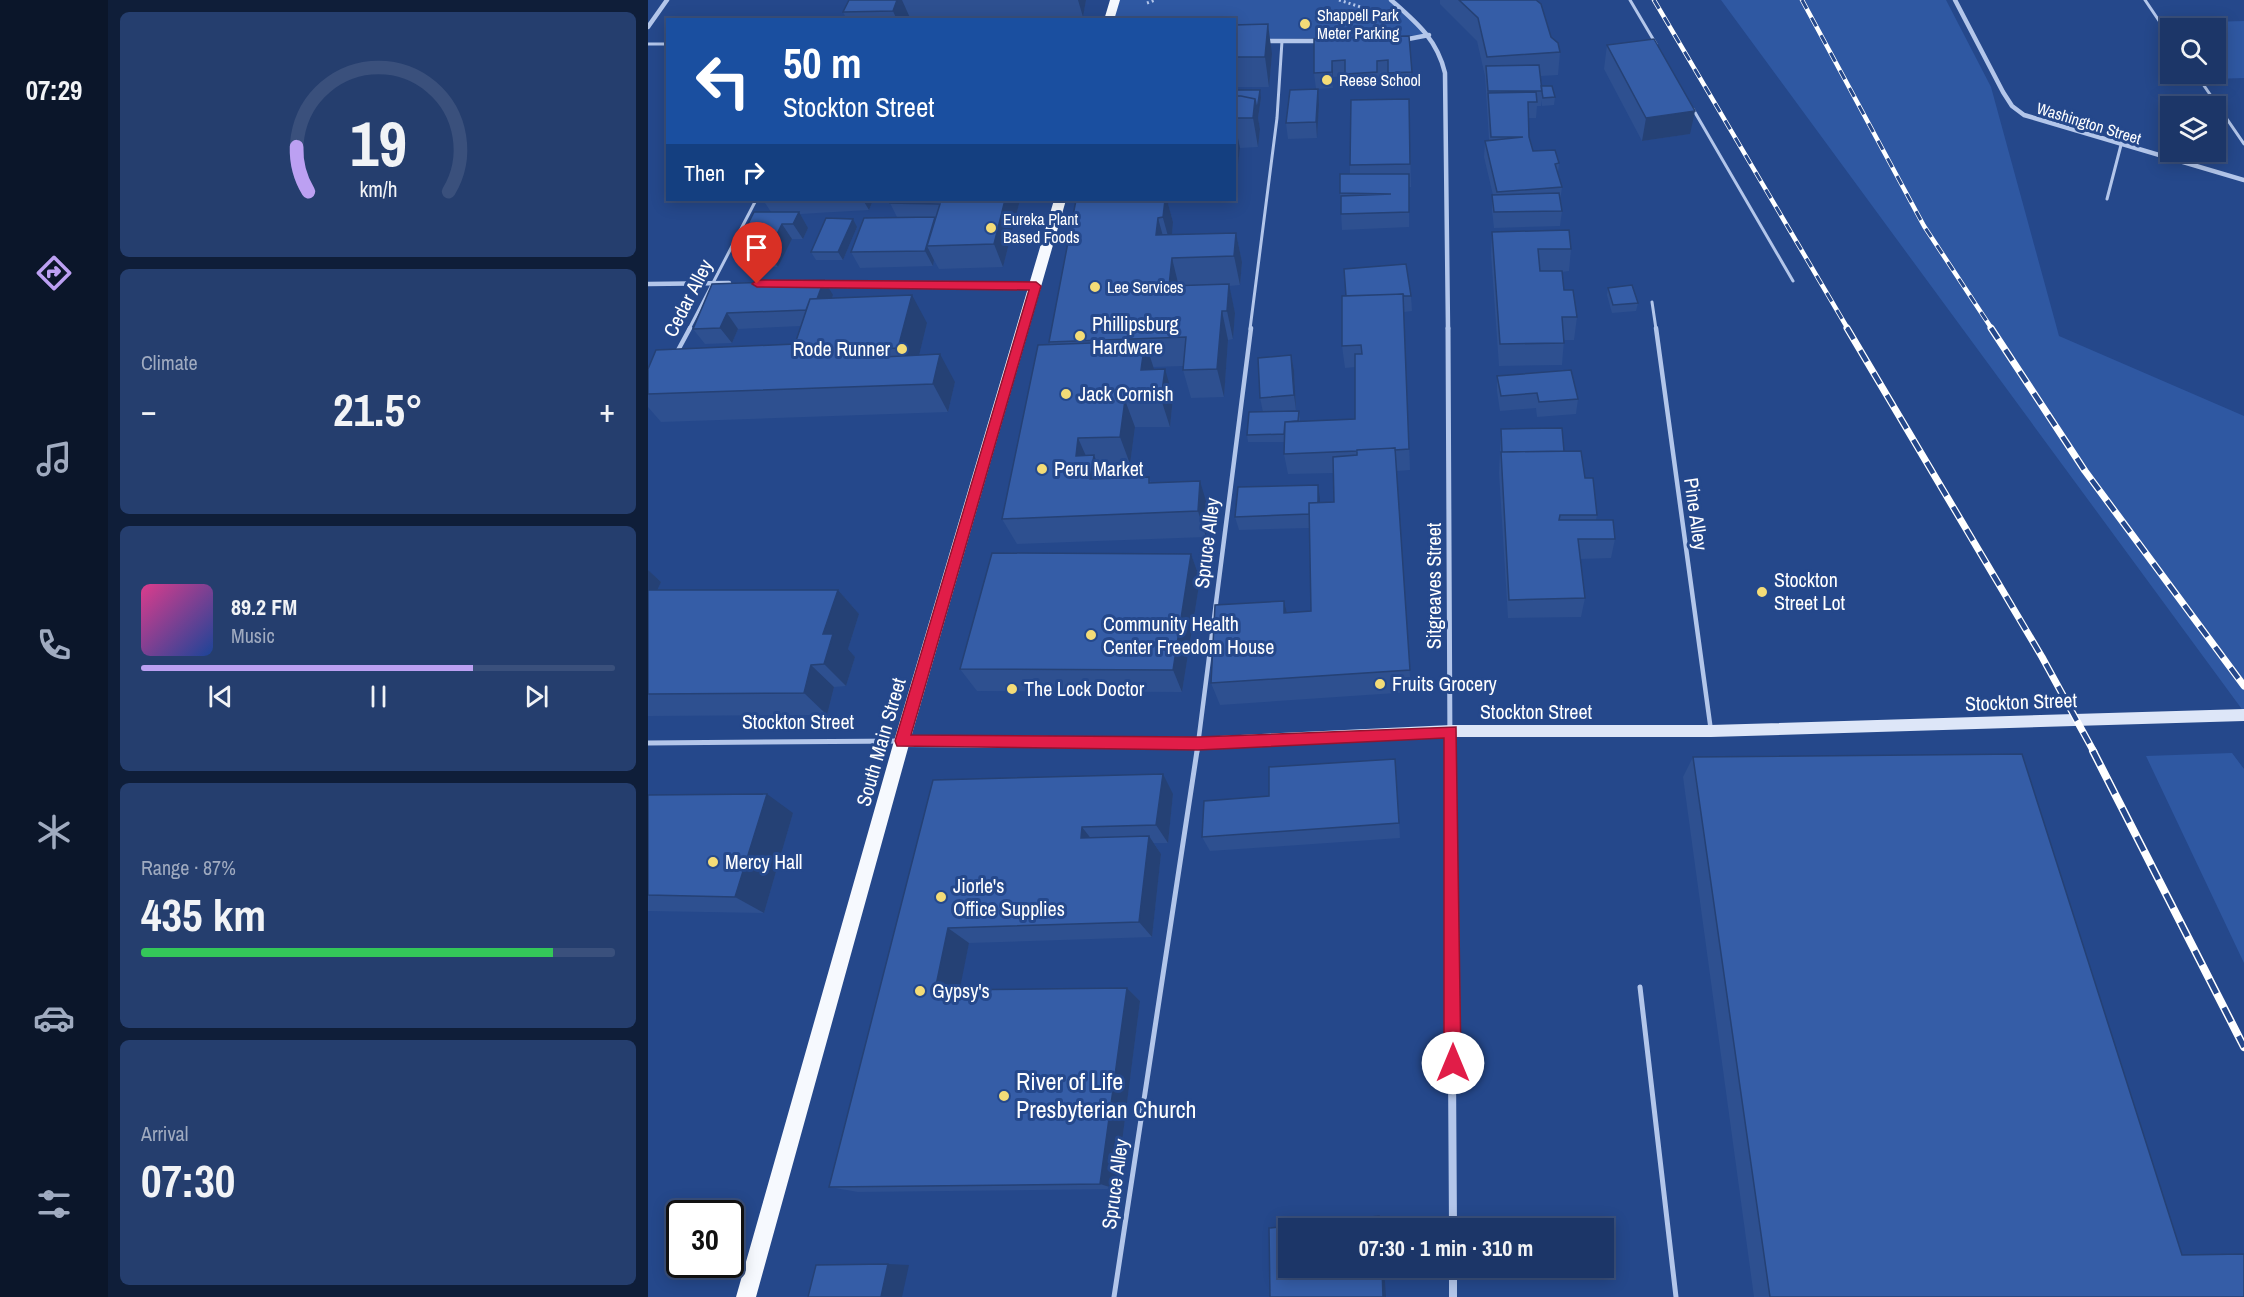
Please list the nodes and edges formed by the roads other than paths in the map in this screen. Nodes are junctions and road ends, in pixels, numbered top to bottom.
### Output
1 (667, 0) edge
2 (1115, 0) edge
3 (1391, 0) edge
4 (1630, 0) edge
5 (1955, 0) edge
6 (2145, 0) edge
7 (1110, 18) edge
8 (2160, 22) edge
9 (648, 27) edge
10 (1429, 35) junction
11 (1394, 40) edge
12 (1258, 41) edge
13 (1282, 41) junction
14 (1327, 41) edge
15 (648, 44) edge
16 (666, 44) edge
17 (1657, 46) edge
18 (2203, 84) edge
19 (1692, 108) edge
20 (2244, 144) edge
21 (2121, 145) junction
22 (2244, 180) edge
23 (2107, 199) dead end
24 (755, 201) edge
25 (1059, 201) edge
26 (1793, 281) dead end
27 (711, 283) junction
28 (648, 284) edge
29 (734, 284) edge
30 (815, 284) edge
31 (1036, 286) junction
32 (1652, 302) dead end
33 (674, 358) edge
34 (2244, 715) edge
35 (1711, 730) junction
36 (1451, 731) junction
37 (902, 741) junction
38 (648, 743) edge
39 (1198, 743) junction
40 (1640, 987) dead end
41 (1453, 1218) edge
42 (1453, 1278) edge
43 (746, 1297) edge
44 (1114, 1297) edge
45 (1454, 1297) edge
46 (1676, 1297) edge

1 - 9 street
2 - 7 main road
3 - 10 street, Sitgreaves Street
4 - 17 lane
5 - 21 street, Washington Street
6 - 8 lane
10 - 11 street
10 - 36 street, Sitgreaves Street
12 - 13 street
13 - 14 street
13 - 39 lane, Spruce Alley
15 - 16 lane
18 - 20 lane
19 - 26 lane
21 - 22 street, Washington Street
21 - 23 lane
24 - 27 lane, Cedar Alley
25 - 31 main road, South Main Street
27 - 28 street
27 - 29 street
27 - 33 lane, Cedar Alley
30 - 31 street
31 - 37 main road, South Main Street
32 - 35 lane, Pine Alley
34 - 35 street, Stockton Street
35 - 36 street, Stockton Street
36 - 39 street, Stockton Street
36 - 41 street, Sitgreaves Street
37 - 38 street, Stockton Street
37 - 39 street, Stockton Street
37 - 43 main road, South Main Street
39 - 44 lane, Spruce Alley
40 - 46 lane
42 - 45 street

